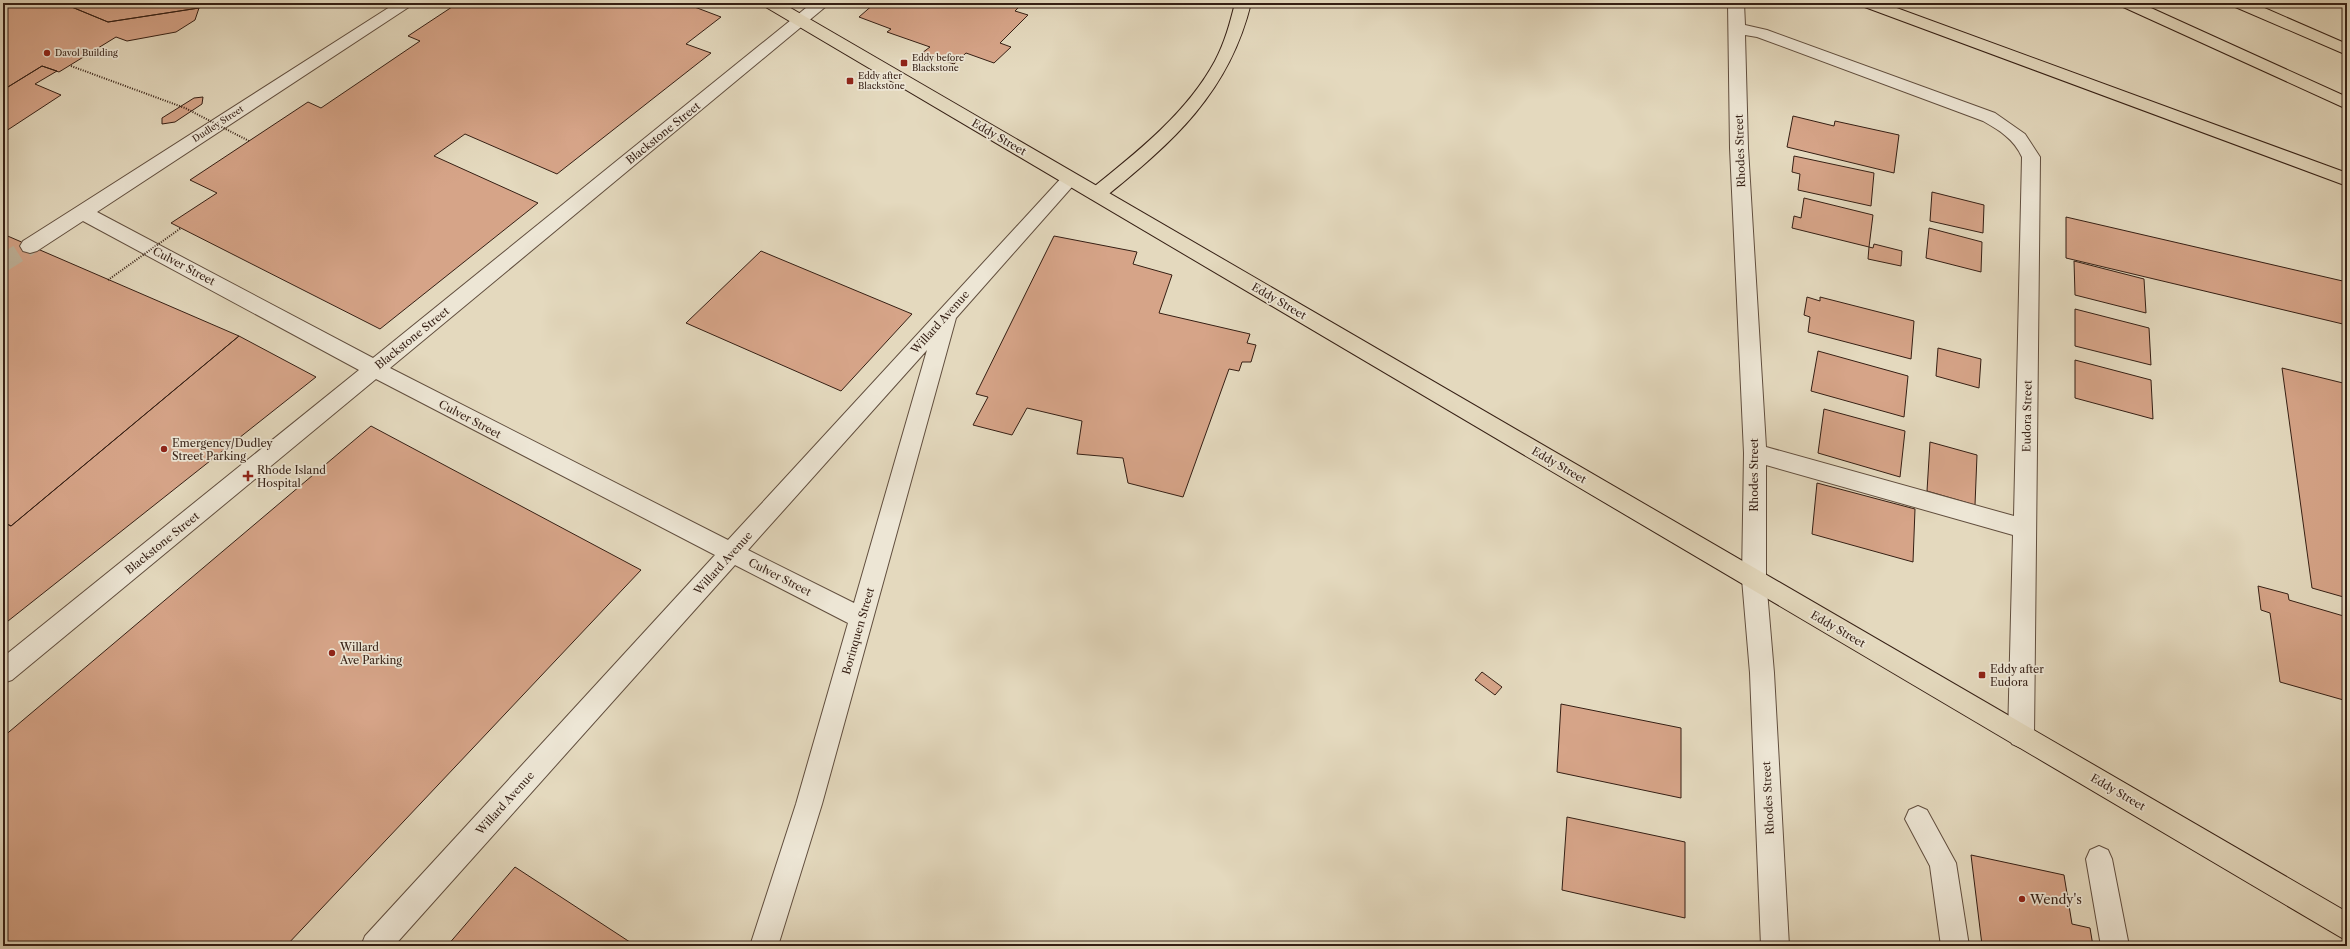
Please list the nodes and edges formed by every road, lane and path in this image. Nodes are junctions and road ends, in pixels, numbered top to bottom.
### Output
1 (407, 3) edge
2 (770, 3) edge
3 (822, 3) edge
4 (1242, 3) edge
5 (1736, 3) edge
6 (1868, 3) edge
7 (2127, 3) edge
8 (2239, 3) edge
9 (800, 21) junction
10 (1736, 28) junction
11 (2347, 50) edge
12 (71, 66) dead end
13 (2347, 104) edge
14 (249, 141) dead end
15 (1070, 179) junction
16 (2347, 180) edge
17 (1097, 194) junction
18 (82, 212) junction
19 (181, 228) dead end
20 (30, 246) tunnel mouth
21 (108, 280) dead end
22 (948, 314) junction
23 (375, 368) junction
24 (1755, 453) junction
25 (2024, 529) junction
26 (732, 553) junction
27 (1754, 579) junction
28 (862, 619) junction
29 (3, 672) edge
30 (2021, 736) junction
31 (1918, 819) dead end
32 (2099, 859) dead end
33 (2347, 927) edge
34 (375, 946) edge
35 (764, 946) edge
36 (1775, 946) edge
37 (1955, 946) edge
38 (2115, 946) edge

1 - 18 street, Dudley Street
2 - 9 main road, Eddy Street
3 - 9 street, Blackstone Street
4 - 17 main road
5 - 10 street, Rhodes Street
6 - 16 main road
7 - 13 main road
8 - 11 main road
9 - 15 main road, Eddy Street
9 - 23 street, Blackstone Street
10 - 24 street, Rhodes Street
10 - 25 street, Eudora Street
12 - 14 path, bridge
15 - 17 main road, Eddy Street
15 - 22 street, Willard Avenue
17 - 27 main road, Eddy Street
18 - 20 street, Dudley Street
18 - 23 street, Culver Street
19 - 21 path, bridge
22 - 26 street, Willard Avenue
22 - 28 street, Borinquen Street
23 - 26 street, Culver Street
23 - 29 street, Blackstone Street
24 - 25 street
24 - 27 street, Rhodes Street
25 - 30 street, Eudora Street
26 - 28 street, Culver Street
26 - 34 street, Willard Avenue
27 - 30 main road, Eddy Street
27 - 36 street, Rhodes Street
28 - 35 street, Borinquen Street
30 - 33 main road, Eddy Street
31 - 37 street
32 - 38 street

